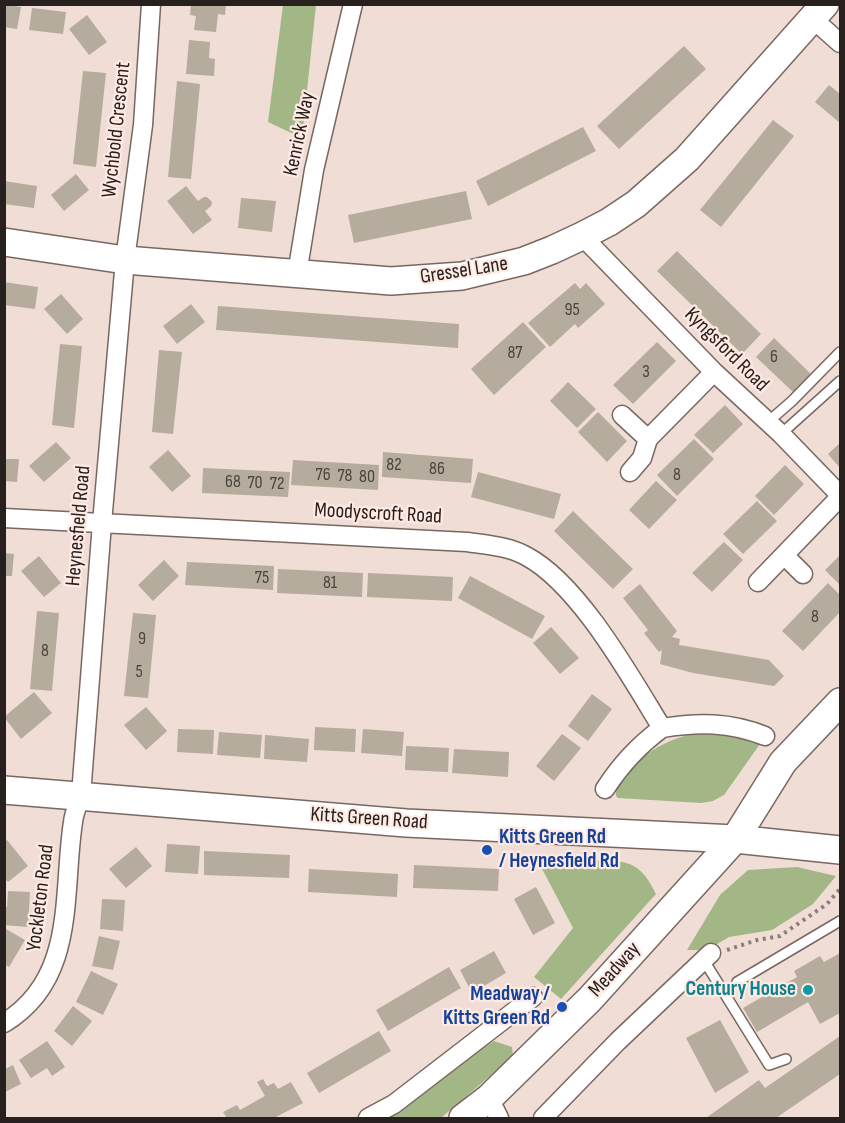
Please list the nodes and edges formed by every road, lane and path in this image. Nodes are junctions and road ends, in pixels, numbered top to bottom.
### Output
1 (151, 4) edge
2 (353, 4) edge
3 (821, 8) edge
4 (840, 43) edge
5 (582, 236) junction
6 (4, 242) edge
7 (125, 260) junction
8 (297, 274) junction
9 (840, 352) edge
10 (714, 372) junction
11 (840, 381) edge
12 (622, 415) dead end
13 (775, 428) junction
14 (648, 439) junction
15 (630, 472) dead end
16 (840, 496) edge
17 (4, 518) edge
18 (102, 523) junction
19 (785, 556) junction
20 (803, 574) dead end
21 (758, 582) dead end
22 (840, 702) edge
23 (662, 728) junction
24 (765, 736) dead end
25 (605, 789) dead end
26 (4, 790) edge
27 (81, 795) junction
28 (735, 839) junction
29 (840, 850) edge
30 (840, 889) edge
31 (840, 921) edge
32 (707, 956) junction
33 (737, 982) dead end
34 (533, 997) dead end
35 (4, 1023) edge
36 (786, 1059) dead end
37 (494, 1108) edge
38 (368, 1119) edge
39 (463, 1119) edge
40 (543, 1119) edge

1 - 7 street, Wychbold Crescent
2 - 8 street, Kenrick Way
3 - 4 street
3 - 5 street, Gressel Lane
5 - 8 street, Gressel Lane
5 - 10 street, Kyngsford Road
6 - 7 street, Gressel Lane
7 - 8 street, Gressel Lane
7 - 18 street, Heynesfield Road
9 - 13 lane
10 - 13 street, Kyngsford Road
10 - 14 street
11 - 13 lane
12 - 14 street
13 - 16 street, Kyngsford Road
14 - 15 street
16 - 19 street
17 - 18 street, Moodyscroft Road
18 - 23 street, Moodyscroft Road
18 - 27 street, Heynesfield Road
19 - 20 street
19 - 21 street
22 - 28 street, Meadway
23 - 24 street
23 - 25 street
26 - 27 street, Kitts Green Road
27 - 28 street, Kitts Green Road
27 - 35 street, Yockleton Road
28 - 29 street, Kitts Green Road
28 - 37 street, Meadway
30 - 32 path
31 - 33 lane
32 - 36 lane
32 - 40 street
34 - 38 street
37 - 39 street, Meadway

